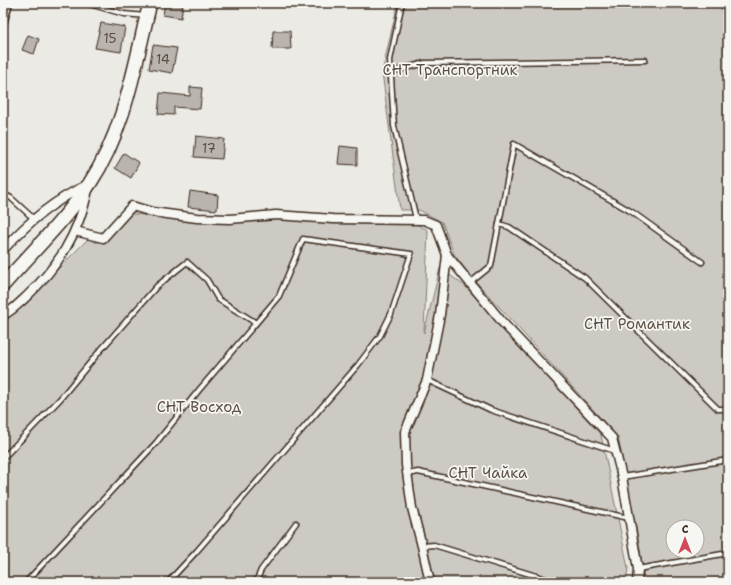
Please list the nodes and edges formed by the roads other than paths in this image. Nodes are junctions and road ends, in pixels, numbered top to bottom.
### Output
1 (10, 3) edge
2 (86, 3) edge
3 (150, 3) edge
4 (402, 3) edge
5 (146, 17) junction
6 (3, 28) edge
7 (646, 60) dead end
8 (391, 72) junction
9 (90, 184) junction
10 (3, 194) edge
11 (34, 219) junction
12 (416, 220) junction
13 (499, 224) junction
14 (75, 231) junction
15 (3, 250) edge
16 (447, 255) junction
17 (702, 262) dead end
18 (470, 283) junction
19 (3, 285) edge
20 (3, 315) edge
21 (256, 323) junction
22 (427, 380) junction
23 (728, 409) edge
24 (616, 452) junction
25 (3, 458) edge
26 (728, 460) edge
27 (407, 474) junction
28 (622, 477) junction
29 (629, 518) junction
30 (296, 523) dead end
31 (422, 546) junction
32 (728, 552) edge
33 (638, 569) junction
34 (26, 582) edge
35 (168, 582) edge
36 (256, 582) edge
37 (430, 582) edge
38 (556, 582) edge
39 (637, 582) edge

1 - 6 lane
2 - 5 lane
3 - 5 main road
4 - 8 lane
5 - 9 main road
7 - 8 lane
8 - 12 lane
9 - 11 street
9 - 14 street
9 - 19 main road
10 - 11 lane
11 - 15 street
12 - 14 street
12 - 16 street
13 - 17 lane
13 - 18 lane
13 - 23 lane
14 - 20 street
16 - 18 street
16 - 22 street
18 - 24 street
21 - 25 lane
21 - 34 lane
21 - 35 lane
22 - 24 lane
22 - 27 street
24 - 28 street
26 - 28 lane
27 - 29 lane
27 - 31 street
28 - 29 street
29 - 33 street
30 - 36 lane
31 - 37 street
31 - 38 lane
32 - 33 lane
33 - 39 street

